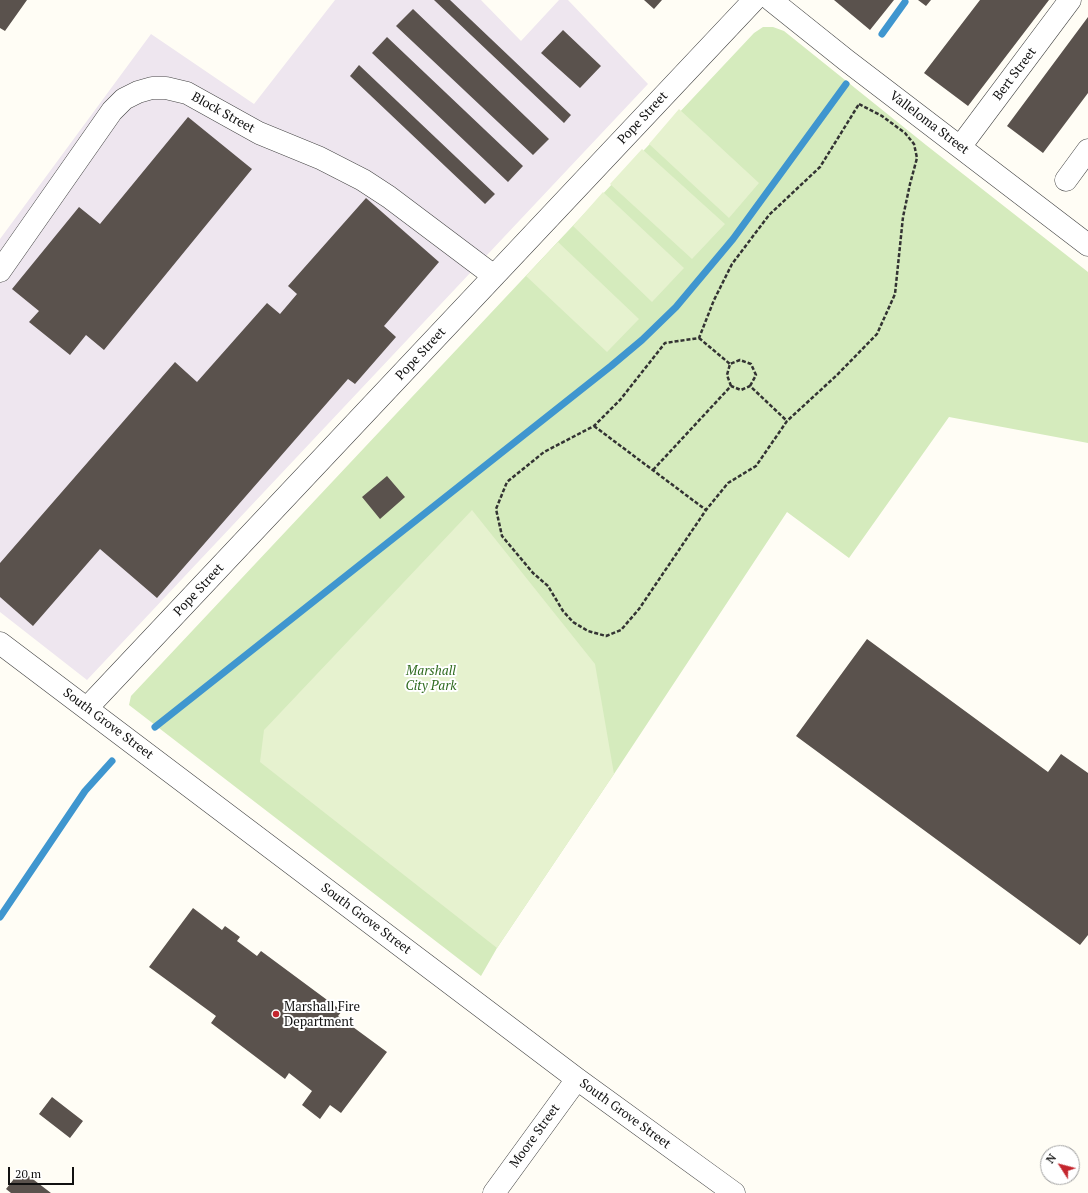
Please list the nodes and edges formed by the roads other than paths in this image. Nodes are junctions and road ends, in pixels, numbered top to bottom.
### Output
1 (754, 0) edge
2 (771, 0) edge
3 (1070, 0) edge
4 (960, 147) junction
5 (1088, 150) edge
6 (1066, 180) dead end
7 (1088, 245) edge
8 (0, 271) edge
9 (494, 276) junction
10 (0, 643) edge
11 (87, 708) junction
12 (577, 1079) junction
13 (494, 1193) edge
14 (734, 1193) edge

1 - 9 street, Pope Street
2 - 4 street, Valleloma Street
3 - 4 street, Bert Street
4 - 7 street, Valleloma Street
5 - 6 street
8 - 9 street, Block Street
9 - 11 street, Pope Street
10 - 11 street, South Grove Street
11 - 12 street, South Grove Street
12 - 13 street, Moore Street
12 - 14 street, South Grove Street

